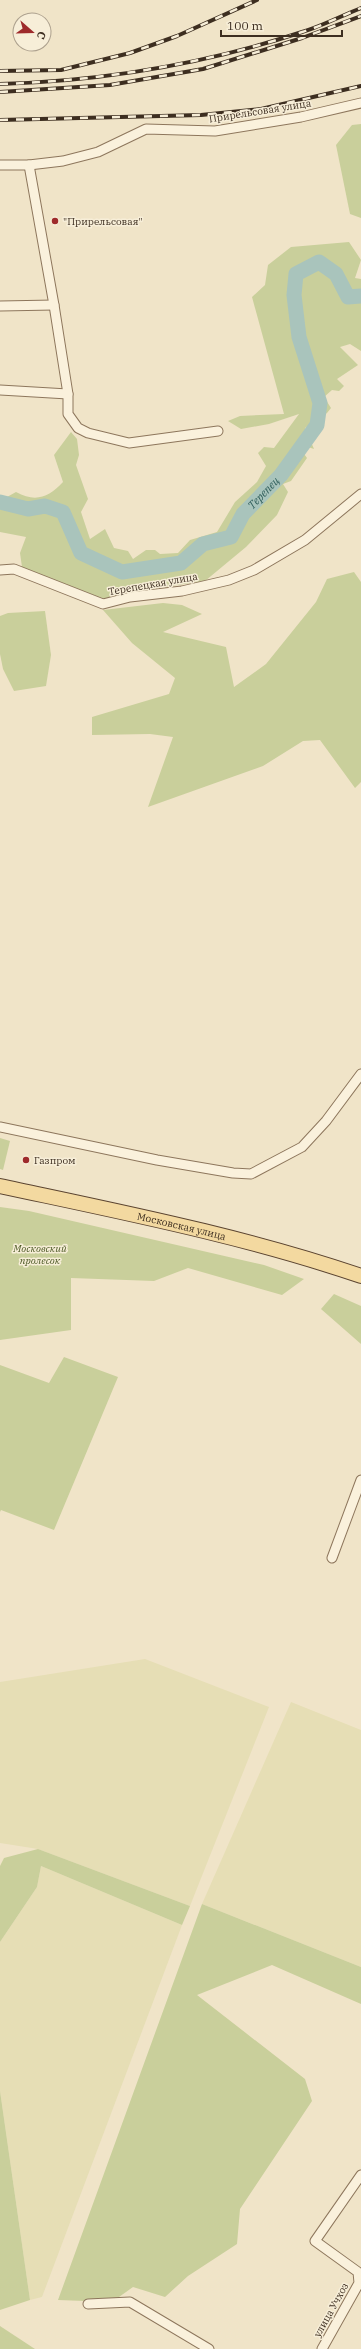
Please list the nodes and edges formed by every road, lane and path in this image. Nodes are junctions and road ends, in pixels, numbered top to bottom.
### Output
1 (361, 103) edge
2 (0, 165) edge
3 (29, 165) junction
4 (54, 305) junction
5 (0, 306) edge
6 (0, 390) edge
7 (68, 394) junction
8 (218, 431) dead end
9 (361, 494) edge
10 (0, 570) edge
11 (361, 1074) edge
12 (0, 1127) edge
13 (0, 1186) edge
14 (361, 1276) edge
15 (361, 1480) edge
16 (332, 1558) dead end
17 (361, 2175) edge
18 (88, 2304) dead end
19 (209, 2349) edge
20 (322, 2349) edge

1 - 3 street, Прирельсовая улица
2 - 3 street, Прирельсовая улица
3 - 4 street
4 - 5 street
4 - 7 street
6 - 7 street
7 - 8 street
9 - 10 street, Терепецкая улица
11 - 12 street
13 - 14 main road, Московская улица
15 - 16 street
17 - 20 street, улица Учхоз
18 - 19 street

